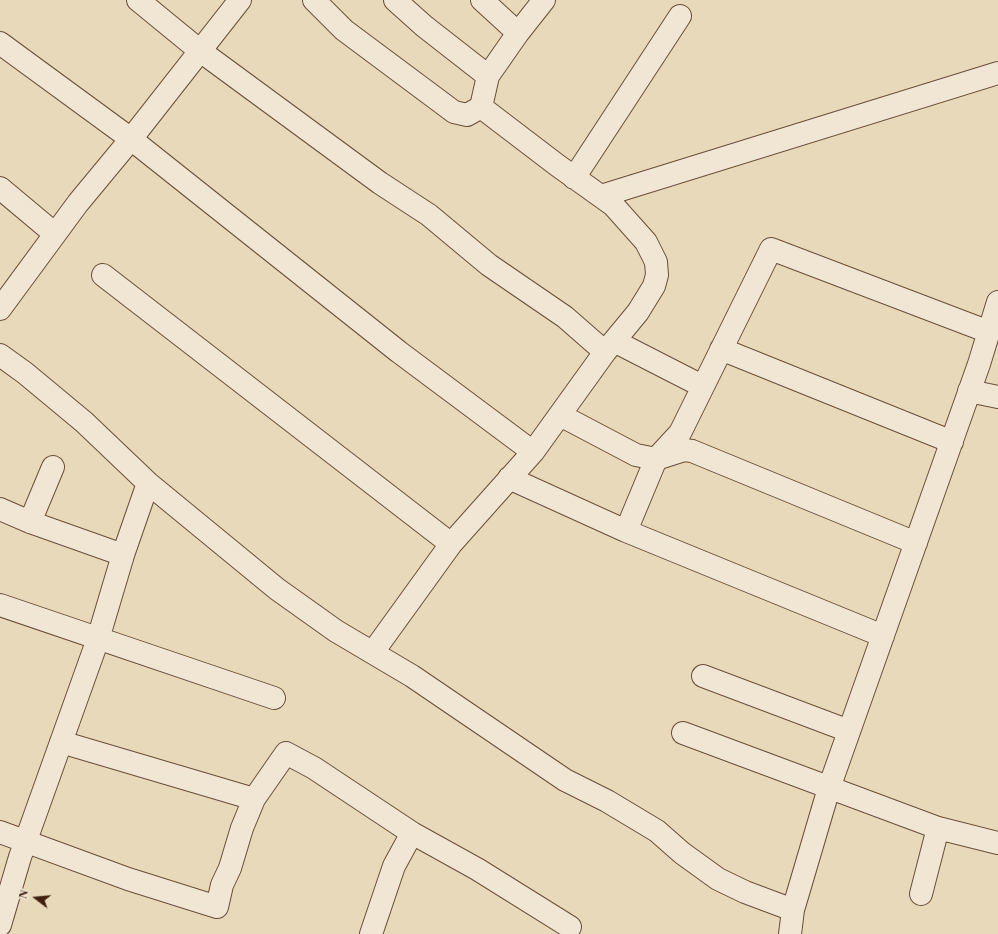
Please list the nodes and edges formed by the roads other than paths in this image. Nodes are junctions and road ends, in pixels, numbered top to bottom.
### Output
1 (138, 0) edge
2 (240, 0) edge
3 (314, 0) edge
4 (395, 0) edge
5 (482, 0) edge
6 (544, 0) edge
7 (680, 16) dead end
8 (518, 33) junction
9 (199, 50) junction
10 (3, 51) edge
11 (998, 73) edge
12 (488, 76) junction
13 (481, 107) junction
14 (131, 139) junction
15 (574, 178) junction
16 (0, 188) edge
17 (601, 196) junction
18 (55, 234) junction
19 (102, 275) dead end
20 (998, 302) edge
21 (0, 309) edge
22 (989, 332) junction
23 (610, 347) junction
24 (721, 349) junction
25 (0, 355) edge
26 (702, 386) junction
27 (970, 391) junction
28 (998, 397) edge
29 (560, 415) junction
30 (952, 442) junction
31 (533, 452) junction
32 (656, 459) junction
33 (53, 467) dead end
34 (509, 478) junction
35 (148, 483) junction
36 (0, 509) edge
37 (30, 522) junction
38 (626, 531) junction
39 (916, 543) junction
40 (451, 544) junction
41 (123, 555) junction
42 (0, 605) edge
43 (883, 636) junction
44 (98, 639) junction
45 (373, 652) junction
46 (703, 676) dead end
47 (274, 698) dead end
48 (849, 731) junction
49 (683, 733) dead end
50 (61, 742) junction
51 (829, 788) junction
52 (254, 798) junction
53 (938, 828) junction
54 (0, 832) edge
55 (412, 833) junction
56 (26, 840) junction
57 (998, 843) edge
58 (921, 894) dead end
59 (793, 910) junction
60 (0, 925) edge
61 (570, 927) dead end
62 (371, 934) edge
63 (790, 934) edge

1 - 9 street
2 - 9 street
3 - 13 street
4 - 12 street
5 - 8 street
6 - 8 street
7 - 15 street
8 - 12 street
9 - 14 street
9 - 23 street
10 - 14 street
11 - 17 street
12 - 13 street
13 - 15 street
14 - 18 street
14 - 31 street
15 - 17 street
16 - 18 street
17 - 23 street
18 - 21 street
19 - 40 street
20 - 22 street
22 - 24 street
22 - 27 street
23 - 26 street
23 - 29 street
24 - 26 street
24 - 30 street
25 - 35 street
26 - 32 street
27 - 28 street
27 - 30 street
29 - 31 street
29 - 32 street
30 - 39 street
31 - 34 street
32 - 38 street
32 - 39 street
33 - 37 street
34 - 38 street
34 - 40 street
35 - 41 street
35 - 45 street
36 - 37 street
37 - 41 street
38 - 43 street
39 - 43 street
40 - 45 street
41 - 44 street
42 - 44 street
43 - 48 street
44 - 47 street
44 - 50 street
45 - 59 street
46 - 48 street
48 - 51 street
49 - 51 street
50 - 52 street
50 - 56 street
51 - 53 street
51 - 59 street
52 - 55 street
52 - 56 street
53 - 57 street
53 - 58 street
54 - 56 street
55 - 61 street
55 - 62 street
56 - 60 street
59 - 63 street

